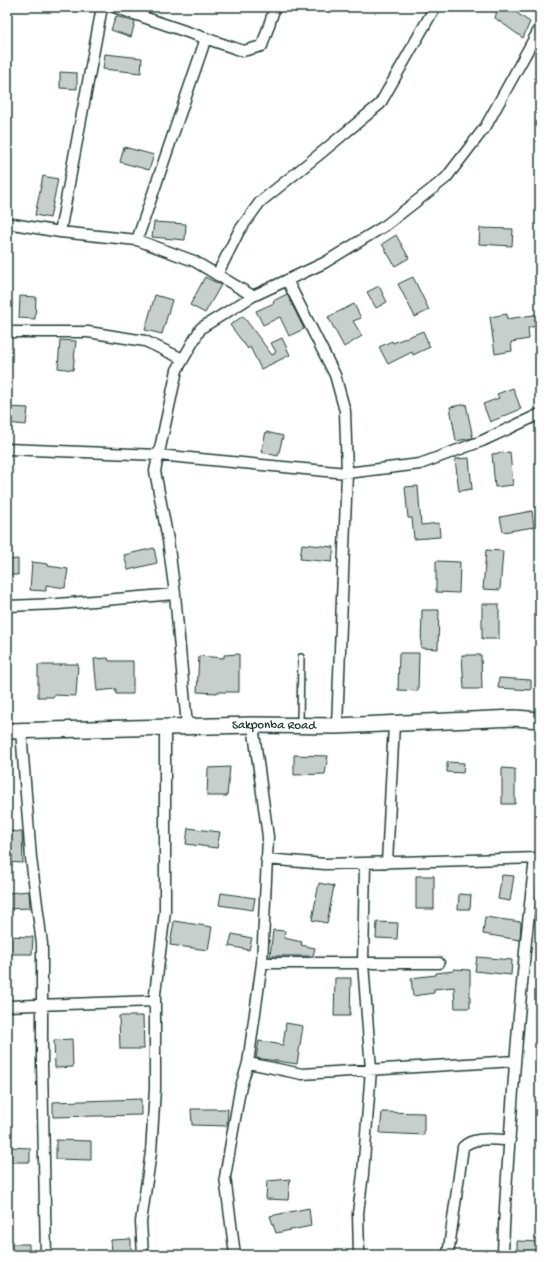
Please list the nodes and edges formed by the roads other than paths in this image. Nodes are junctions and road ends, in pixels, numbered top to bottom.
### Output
1 (102, 7) edge
2 (114, 7) edge
3 (275, 7) edge
4 (435, 7) edge
5 (540, 28) edge
6 (206, 38) junction
7 (7, 223) edge
8 (60, 232) junction
9 (137, 240) junction
10 (217, 275) junction
11 (287, 280) junction
12 (253, 296) junction
13 (7, 332) edge
14 (183, 359) junction
15 (540, 414) edge
16 (7, 449) edge
17 (158, 455) junction
18 (347, 473) junction
19 (175, 594) junction
20 (7, 606) edge
21 (301, 657) dead end
22 (540, 720) edge
23 (394, 724) junction
24 (253, 725) junction
25 (300, 725) junction
26 (186, 726) junction
27 (337, 726) junction
28 (165, 727) junction
29 (14, 731) edge
30 (537, 858) edge
31 (266, 859) junction
32 (387, 862) junction
33 (365, 864) junction
34 (262, 963) junction
35 (363, 963) junction
36 (439, 963) dead end
37 (155, 1001) junction
38 (7, 1006) edge
39 (42, 1006) junction
40 (515, 1061) junction
41 (248, 1063) junction
42 (371, 1069) junction
43 (510, 1140) junction
44 (46, 1255) edge
45 (143, 1255) edge
46 (235, 1255) edge
47 (359, 1255) edge
48 (448, 1255) edge
49 (503, 1255) edge

1 - 8 street
2 - 6 street
3 - 6 street
4 - 10 street
5 - 11 street
6 - 9 street
7 - 8 street
8 - 9 street
9 - 10 street
10 - 12 street
11 - 12 street
11 - 18 street
12 - 14 street
13 - 14 street
14 - 17 street
15 - 18 street
16 - 17 street
17 - 18 street
17 - 19 street
18 - 27 street
19 - 20 street
19 - 26 street
21 - 25 lane
22 - 23 main road, Sakponba Road
23 - 27 main road, Sakponba Road
23 - 32 street
24 - 25 main road, Sakponba Road
24 - 26 main road, Sakponba Road
24 - 31 street
25 - 27 main road, Sakponba Road
26 - 28 main road, Sakponba Road
28 - 29 main road, Sakponba Road
28 - 37 street
29 - 39 street
30 - 32 street
30 - 40 street
31 - 33 street
31 - 34 street
32 - 33 street
33 - 35 street
34 - 35 street
34 - 41 street
35 - 36 street
35 - 42 street
37 - 39 street
37 - 45 street
38 - 39 street
39 - 44 street
40 - 42 street
40 - 43 street
41 - 42 street
41 - 46 street
42 - 47 street
43 - 48 street
43 - 49 street

